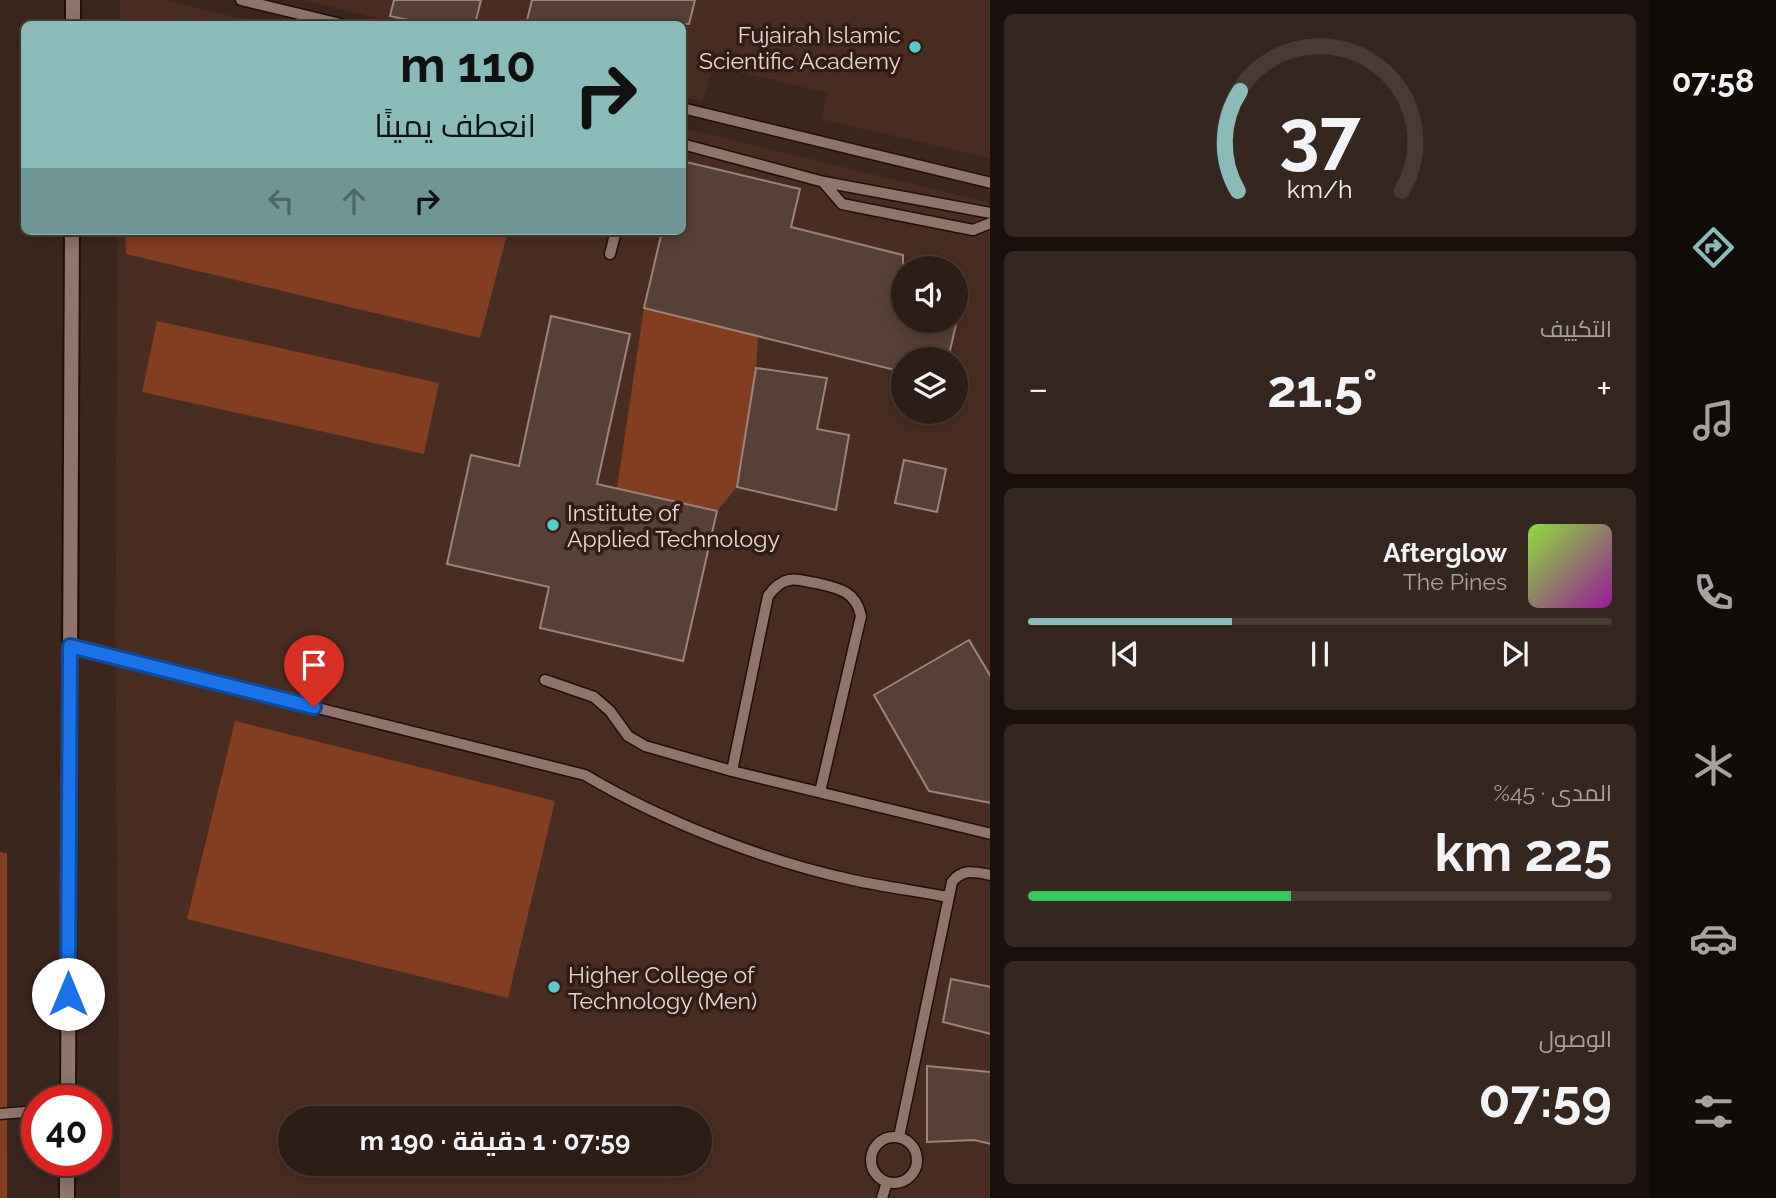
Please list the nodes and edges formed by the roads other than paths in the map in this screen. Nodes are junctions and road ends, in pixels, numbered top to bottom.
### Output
1 (73, 0) edge
2 (241, 0) edge
3 (73, 21) edge
4 (328, 21) edge
5 (686, 109) edge
6 (686, 145) edge
7 (824, 182) junction
8 (990, 183) edge
9 (990, 213) edge
10 (990, 223) edge
11 (72, 235) edge
12 (614, 235) edge
13 (610, 254) dead end
14 (70, 646) junction
15 (545, 680) dead end
16 (732, 771) junction
17 (820, 792) junction
18 (990, 834) edge
19 (990, 875) edge
20 (948, 897) junction
21 (68, 1085) edge
22 (21, 1112) edge
23 (0, 1114) edge
24 (899, 1137) junction
25 (67, 1176) edge
26 (887, 1182) junction
27 (67, 1198) edge
28 (882, 1198) edge

1 - 3 street
2 - 4 lane
5 - 8 lane
6 - 7 lane
7 - 9 lane
7 - 10 lane
11 - 14 street
12 - 13 lane
14 - 20 lane
14 - 21 street
15 - 16 lane
16 - 17 lane
16 - 17 lane
17 - 18 lane
19 - 20 lane
20 - 24 lane
22 - 23 lane
24 - 26 lane
24 - 26 lane
25 - 27 street
26 - 28 lane

